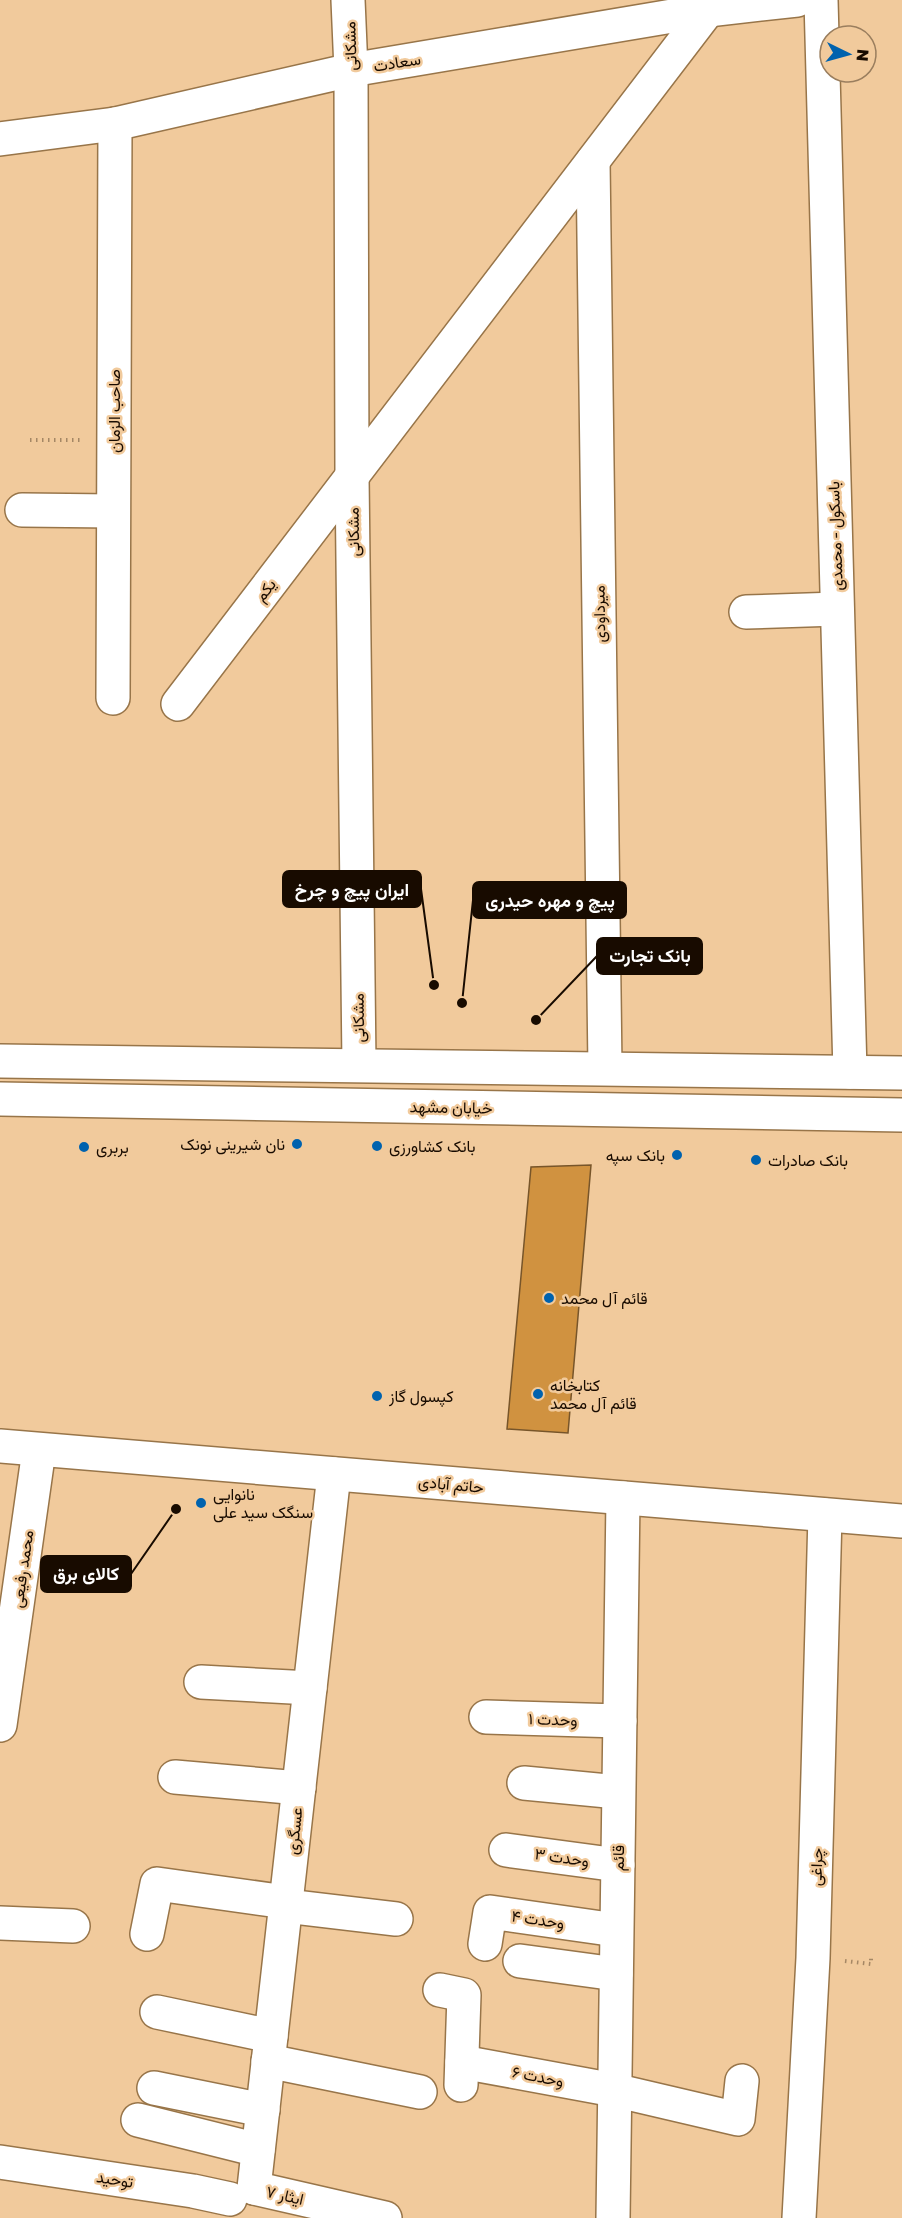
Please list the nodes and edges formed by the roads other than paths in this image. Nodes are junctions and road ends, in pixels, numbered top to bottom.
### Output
1 (348, 0) edge
2 (797, 0) edge
3 (820, 0) edge
4 (708, 10) junction
5 (351, 70) junction
6 (115, 124) junction
7 (0, 139) edge
8 (593, 160) junction
9 (352, 476) junction
10 (22, 510) dead end
11 (113, 511) junction
12 (837, 609) junction
13 (746, 612) dead end
14 (113, 698) dead end
15 (178, 704) dead end
16 (0, 1061) edge
17 (359, 1065) junction
18 (605, 1068) junction
19 (850, 1072) junction
20 (902, 1073) edge
21 (0, 1099) edge
22 (902, 1115) edge
23 (0, 1446) edge
24 (39, 1450) junction
25 (334, 1474) junction
26 (623, 1498) junction
27 (825, 1515) junction
28 (902, 1521) edge
29 (201, 1682) dead end
30 (310, 1688) junction
31 (486, 1717) dead end
32 (620, 1721) junction
33 (0, 1725) edge
34 (176, 1777) dead end
35 (524, 1783) dead end
36 (299, 1788) junction
37 (618, 1792) junction
38 (506, 1850) dead end
39 (618, 1865) junction
40 (286, 1904) junction
41 (396, 1919) dead end
42 (0, 1923) edge
43 (73, 1926) dead end
44 (616, 1930) junction
45 (147, 1934) dead end
46 (485, 1944) dead end
47 (520, 1961) dead end
48 (616, 1974) junction
49 (440, 1990) dead end
50 (157, 2012) dead end
51 (270, 2048) junction
52 (742, 2081) dead end
53 (154, 2088) dead end
54 (614, 2090) junction
55 (420, 2092) dead end
56 (263, 2110) junction
57 (138, 2120) dead end
58 (258, 2150) junction
59 (0, 2162) edge
60 (236, 2202) edge
61 (385, 2218) edge
62 (612, 2218) edge
63 (799, 2218) edge

1 - 5 street, مشکانی
2 - 4 street, سعادت
3 - 12 street, باسکول - محمدی
4 - 5 street, سعادت
4 - 8 street, یکم
5 - 6 street, سعادت
5 - 9 street, مشکانی
6 - 7 street, سعادت
6 - 11 street, صاحب الزمان
8 - 9 street, یکم
8 - 18 street, میرداودی
9 - 15 street, یکم
9 - 17 street, مشکانی
10 - 11 street
11 - 14 street, صاحب الزمان
12 - 13 street
12 - 19 street, باسکول - محمدی
16 - 17 street
17 - 18 street
18 - 19 street
19 - 20 street
21 - 22 street, خیابان مشهد
23 - 24 street, حاتم آبادی
24 - 25 street, حاتم آبادی
24 - 33 street, محمد رفیعی
25 - 26 street, حاتم آبادی
25 - 30 street, عسگری
26 - 27 street, حاتم آبادی
26 - 32 street, قائم
27 - 28 street, حاتم آبادی
27 - 63 street, چراغی
29 - 30 street
30 - 36 street, عسگری
31 - 32 street, وحدت ۱
32 - 37 street, قائم
34 - 36 street
35 - 37 street
36 - 40 street, عسگری
37 - 39 street, قائم
38 - 39 street, وحدت ۳
39 - 44 street, قائم
40 - 41 street
40 - 45 street
40 - 51 street, عسگری
42 - 43 street
44 - 46 street, وحدت ۴
44 - 48 street, قائم
47 - 48 street
48 - 54 street, قائم
49 - 54 street, وحدت ۶
50 - 51 street
51 - 55 street
51 - 56 street, عسگری
52 - 54 street, وحدت ۶
53 - 56 street
54 - 62 street, قائم
56 - 58 street, عسگری
57 - 58 street
58 - 60 street, عسگری
59 - 60 street, توحید
60 - 61 street, ایثار ۷

